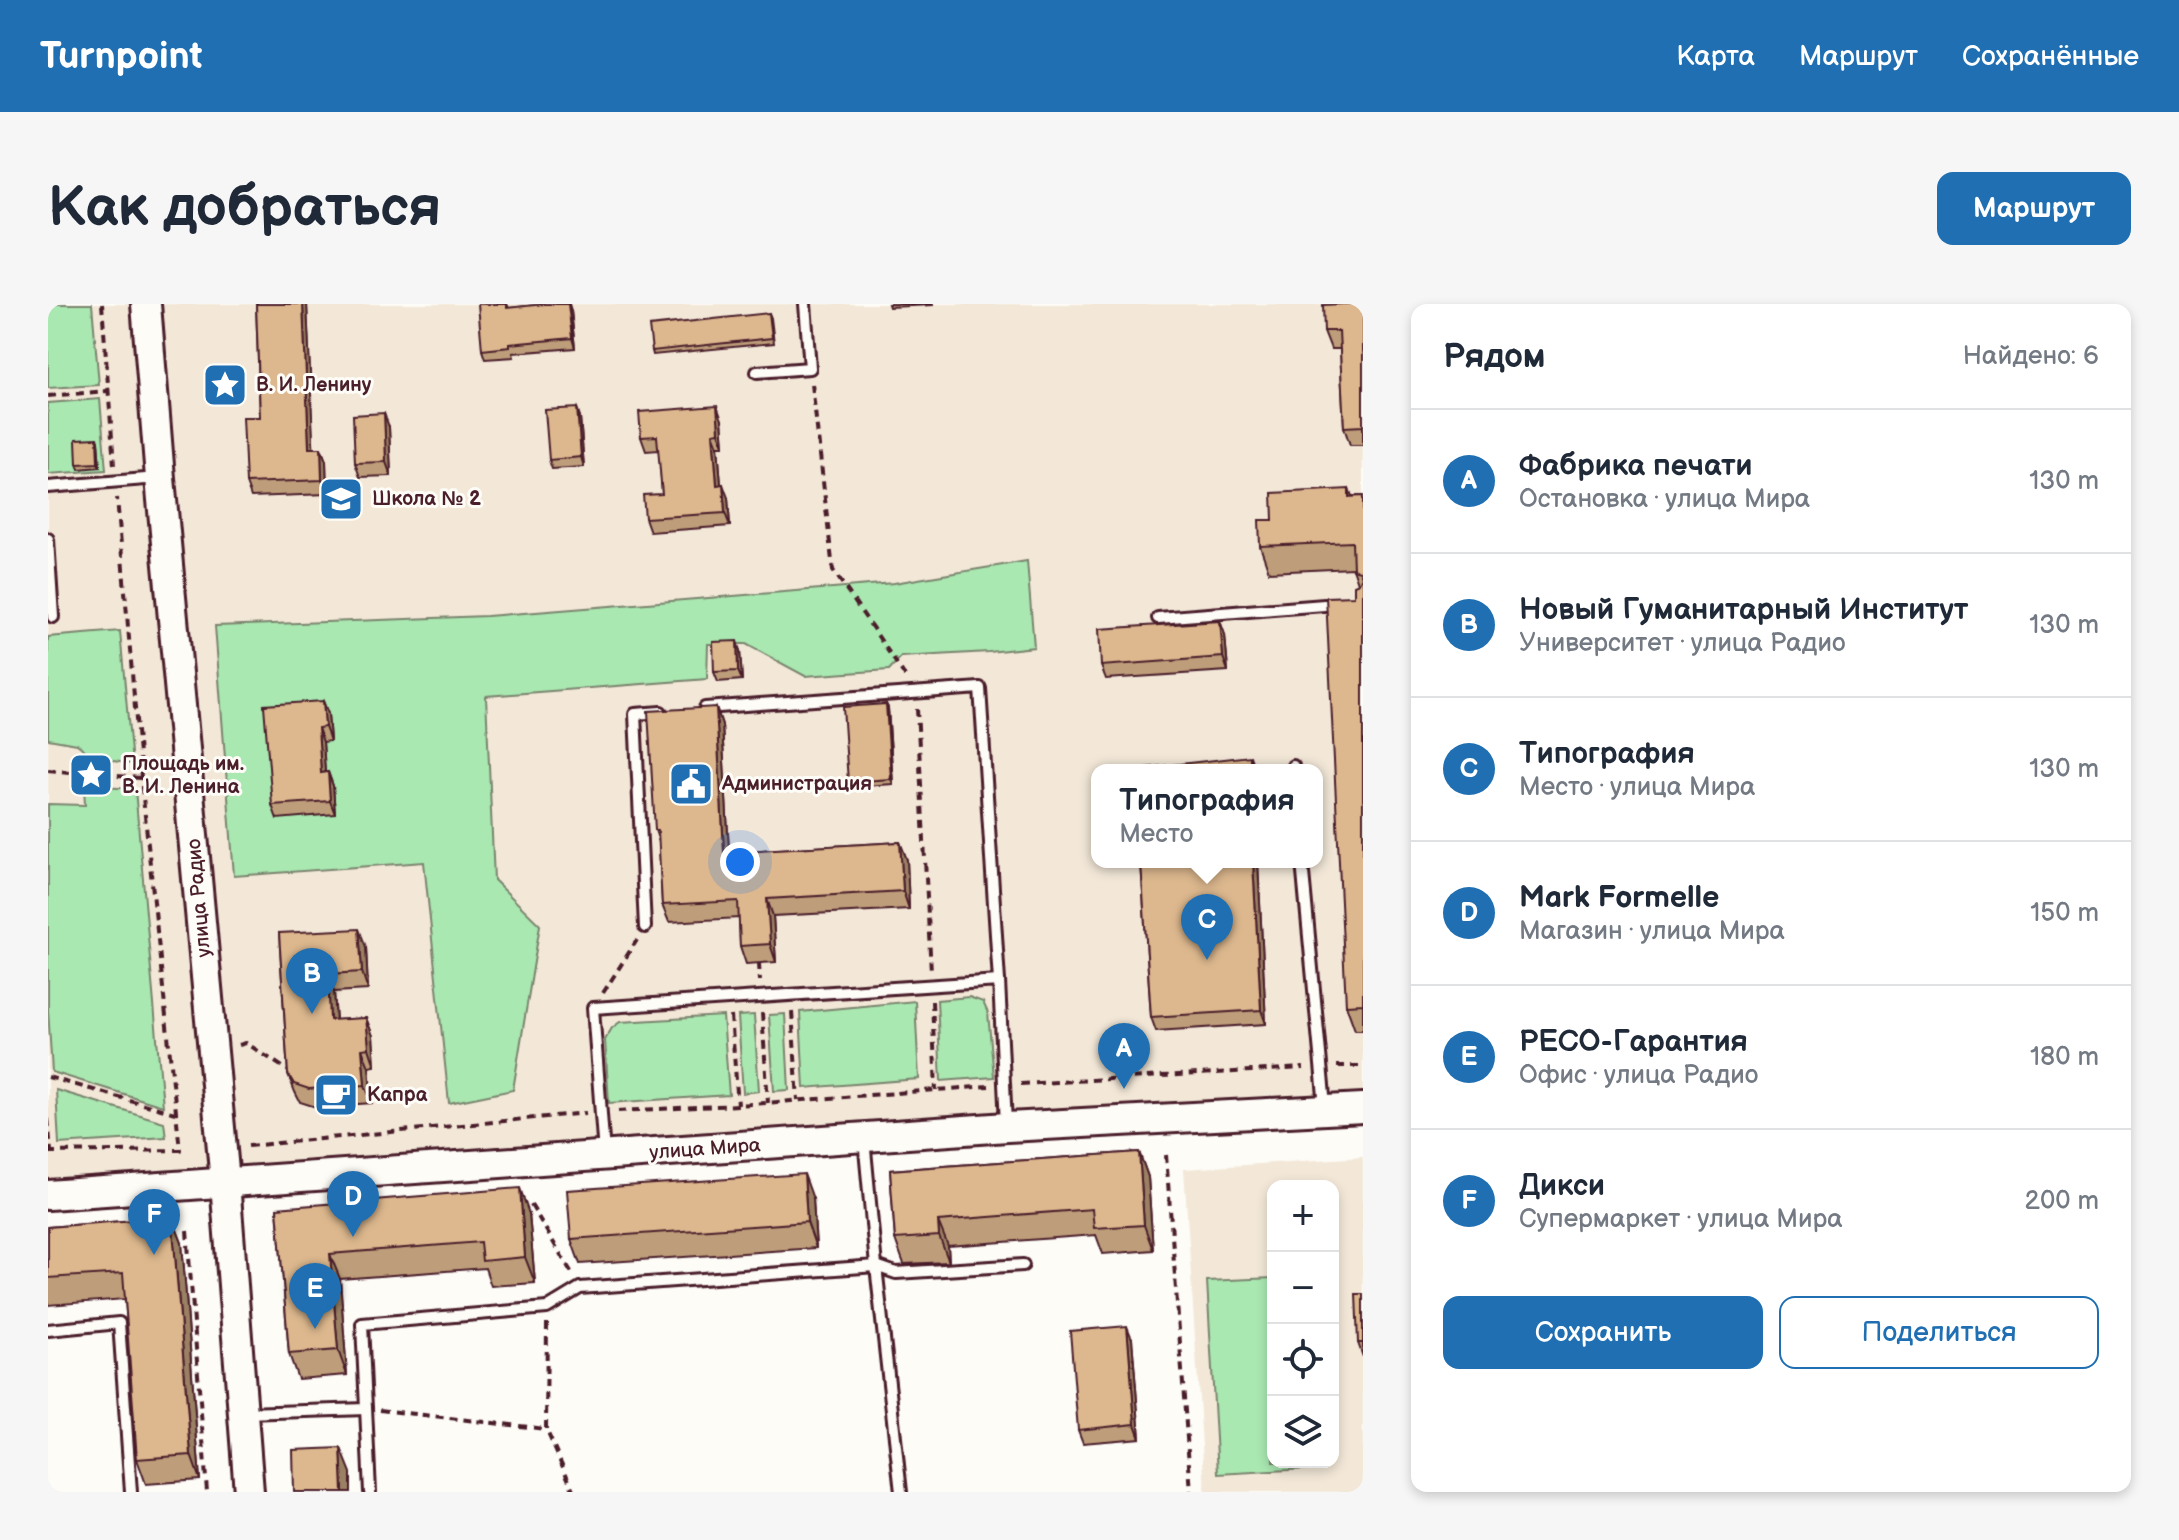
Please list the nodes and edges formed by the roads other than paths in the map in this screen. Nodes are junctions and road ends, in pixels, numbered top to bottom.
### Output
1 (146, 304) edge
2 (805, 304) edge
3 (757, 372) dead end
4 (160, 478) junction
5 (48, 487) edge
6 (48, 539) edge
7 (1347, 604) edge
8 (53, 617) dead end
9 (1158, 618) dead end
10 (697, 709) edge
11 (666, 711) edge
12 (1303, 868) edge
13 (645, 927) road end
14 (999, 981) junction
15 (1363, 1108) edge
16 (1325, 1111) junction
17 (1007, 1127) junction
18 (864, 1137) junction
19 (604, 1156) junction
20 (225, 1182) junction
21 (48, 1195) edge
22 (1023, 1265) dead end
23 (876, 1266) junction
24 (48, 1330) edge
25 (366, 1409) junction
26 (243, 1413) junction
27 (131, 1492) edge
28 (249, 1492) edge
29 (370, 1492) edge
30 (901, 1492) edge

1 - 4 main road, улица Радио
2 - 3 lane
4 - 5 lane
4 - 20 main road, улица Радио
6 - 8 lane
7 - 9 lane
10 - 14 lane
11 - 13 lane
12 - 16 lane
14 - 17 lane
14 - 19 lane
15 - 16 main road, улица Мира
16 - 17 main road, улица Мира
17 - 18 main road, улица Мира
18 - 19 main road, улица Мира
18 - 23 lane
19 - 20 main road, улица Мира
20 - 21 main road, улица Мира
20 - 26 main road, улица Радио
22 - 23 lane
23 - 25 lane
23 - 30 lane
24 - 27 lane
25 - 26 lane
25 - 29 lane
26 - 28 main road, улица Радио

